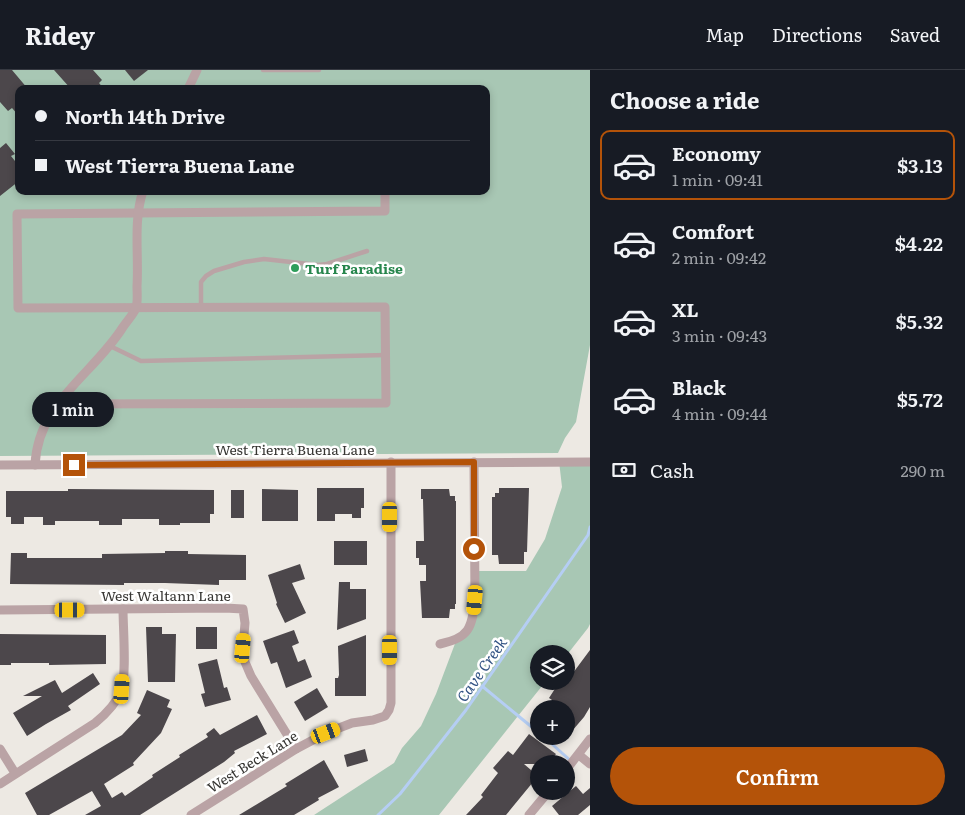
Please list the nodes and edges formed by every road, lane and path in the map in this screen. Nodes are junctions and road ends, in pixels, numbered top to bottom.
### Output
1 (197, 70) edge
2 (263, 70) edge
3 (319, 70) edge
4 (190, 85) edge
5 (142, 195) edge
6 (385, 195) edge
7 (138, 213) junction
8 (367, 251) dead end
9 (201, 307) junction
10 (136, 308) junction
11 (110, 346) junction
12 (386, 355) junction
13 (57, 404) junction
14 (391, 462) junction
15 (474, 462) junction
16 (586, 462) edge
17 (0, 465) edge
18 (35, 465) junction
19 (0, 610) edge
20 (123, 610) junction
21 (440, 644) dead end
22 (590, 739) edge
23 (0, 749) edge
24 (296, 749) junction
25 (579, 755) junction
26 (575, 760) edge
27 (590, 764) edge
28 (16, 773) junction
29 (0, 784) edge
30 (542, 800) edge
31 (191, 815) edge
32 (529, 815) edge

1 - 4 street
2 - 3 lane
5 - 7 street
6 - 7 street
7 - 10 street
7 - 10 street
8 - 9 lane
9 - 10 street
9 - 12 street
10 - 11 street
11 - 12 lane
11 - 13 street
12 - 13 street
13 - 18 street
14 - 15 street, West Tierra Buena Lane
14 - 18 street, West Tierra Buena Lane
14 - 24 street, West Beck Lane
15 - 16 street, West Tierra Buena Lane
15 - 21 street
17 - 18 street, West Tierra Buena Lane
19 - 20 street, West Waltann Lane
20 - 24 street, West Waltann Lane
20 - 28 street
22 - 25 street
23 - 28 street
24 - 31 street, West Beck Lane
25 - 26 street
25 - 27 street
28 - 29 street
30 - 32 street

